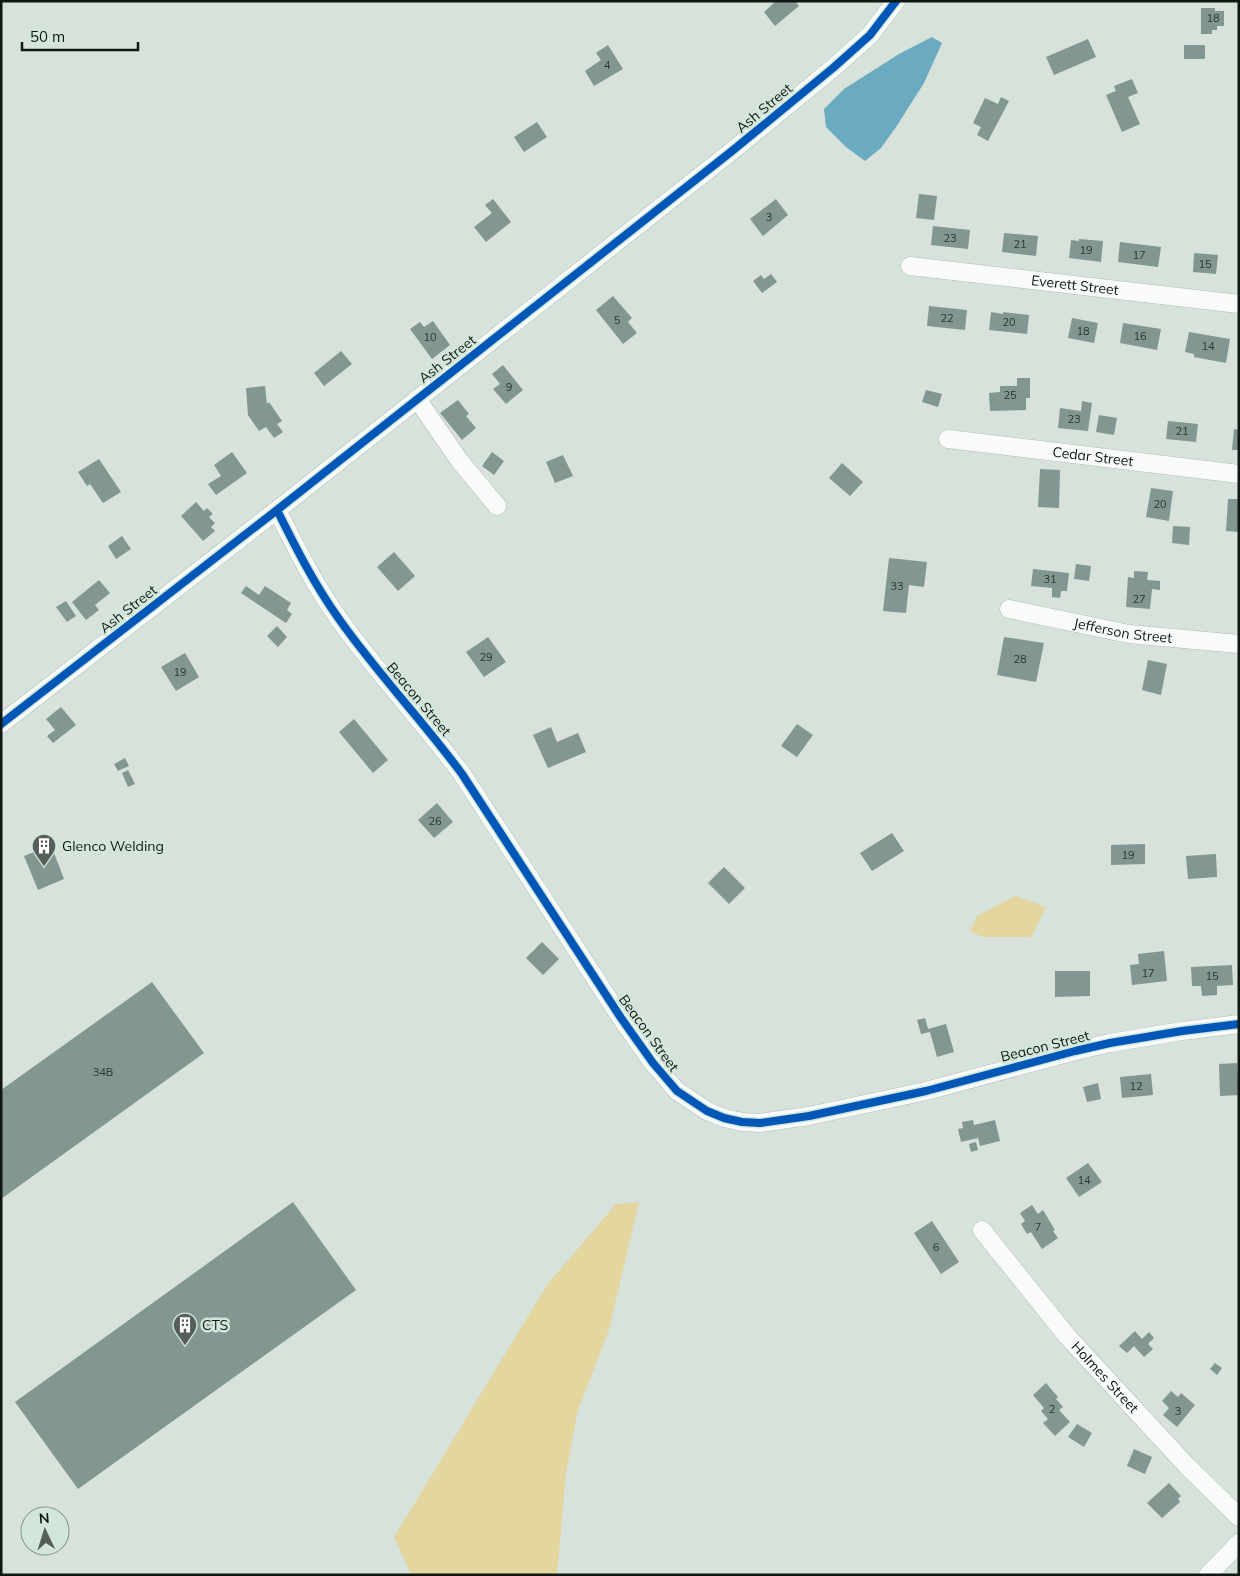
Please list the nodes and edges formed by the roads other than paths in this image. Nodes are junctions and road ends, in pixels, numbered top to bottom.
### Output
1 (896, 1) edge
2 (910, 266) dead end
3 (1239, 304) edge
4 (417, 399) junction
5 (948, 439) dead end
6 (1239, 474) edge
7 (497, 506) dead end
8 (277, 510) junction
9 (1009, 608) dead end
10 (1239, 644) edge
11 (4, 717) edge
12 (1239, 1024) edge
13 (982, 1230) dead end
14 (1239, 1517) edge
15 (1239, 1543) edge
16 (1208, 1575) edge

1 - 4 street, Ash Street
2 - 3 street, Everett Street
4 - 7 street
4 - 8 street, Ash Street
5 - 6 street, Cedar Street
8 - 11 street, Ash Street
8 - 12 street, Beacon Street
9 - 10 street, Jefferson Street
13 - 14 street, Holmes Street
15 - 16 street

